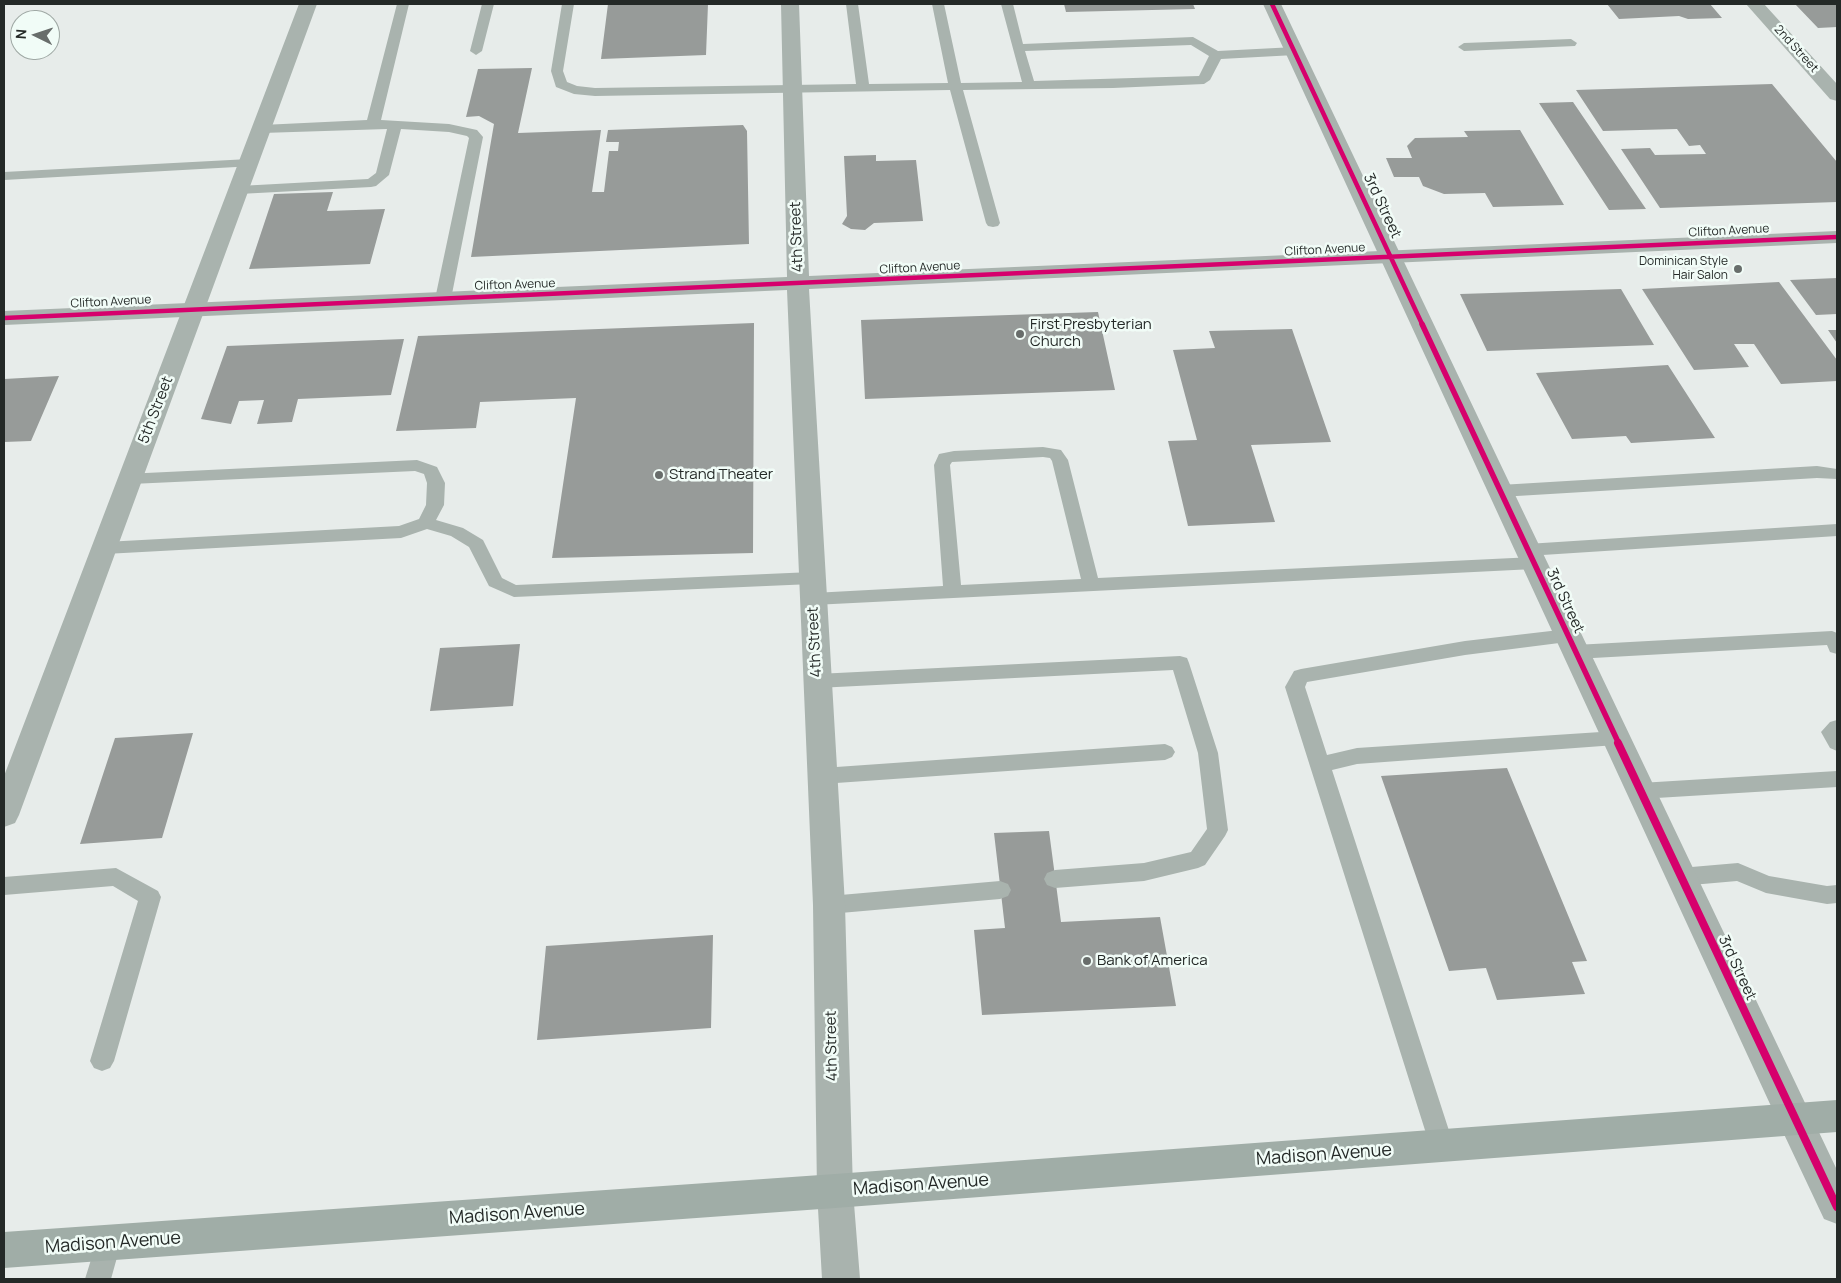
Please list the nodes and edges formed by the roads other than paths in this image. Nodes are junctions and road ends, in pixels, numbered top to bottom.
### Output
1 (308, 4) edge
2 (403, 4) edge
3 (488, 4) edge
4 (568, 4) edge
5 (790, 4) edge
6 (852, 4) edge
7 (938, 4) edge
8 (1007, 4) edge
9 (1272, 4) edge
10 (1755, 4) edge
11 (1572, 43) dead end
12 (1464, 47) dead end
13 (1018, 48) junction
14 (1295, 51) junction
15 (476, 52) dead end
16 (1216, 55) junction
17 (1029, 85) junction
18 (955, 86) junction
19 (863, 88) junction
20 (793, 89) junction
21 (1837, 94) edge
22 (373, 124) junction
23 (395, 125) junction
24 (262, 129) junction
25 (249, 163) junction
26 (4, 176) edge
27 (239, 190) junction
28 (993, 223) dead end
29 (1837, 237) edge
30 (1392, 258) junction
31 (798, 284) junction
32 (443, 299) junction
33 (195, 309) junction
34 (4, 318) edge
35 (1837, 474) edge
36 (130, 478) junction
37 (1500, 491) junction
38 (426, 523) junction
39 (1837, 530) edge
40 (105, 548) junction
41 (1530, 556) junction
42 (1091, 585) junction
43 (813, 588) junction
44 (953, 592) junction
45 (1572, 644) junction
46 (1837, 647) edge
47 (817, 681) junction
48 (1837, 727) edge
49 (1616, 738) junction
50 (1837, 743) edge
51 (1164, 752) dead end
52 (1321, 768) junction
53 (822, 776) junction
54 (1837, 779) edge
55 (1640, 791) junction
56 (4, 815) edge
57 (1680, 877) junction
58 (1055, 880) dead end
59 (4, 886) edge
60 (1000, 890) dead end
61 (1837, 894) edge
62 (828, 905) junction
63 (102, 1061) dead end
64 (1837, 1116) edge
65 (1794, 1119) junction
66 (1442, 1146) junction
67 (835, 1191) junction
68 (1837, 1207) edge
69 (108, 1243) junction
70 (4, 1250) edge
71 (98, 1279) edge
72 (841, 1279) edge

1 - 24 street, 5th Street
2 - 22 lane
3 - 15 lane
4 - 20 lane
5 - 20 street, 4th Street
6 - 19 lane
7 - 18 lane
8 - 13 lane
9 - 14 street, 3rd Street
10 - 21 street, 2nd Street
11 - 12 lane
13 - 16 lane
13 - 17 lane
14 - 16 lane
14 - 30 street, 3rd Street
16 - 17 lane
17 - 18 lane
18 - 19 lane
18 - 28 lane
19 - 20 lane
20 - 31 street, 4th Street
22 - 23 lane
22 - 24 lane
23 - 27 lane
23 - 32 lane
24 - 25 street, 5th Street
25 - 26 lane
25 - 27 street, 5th Street
27 - 33 street, 5th Street
29 - 30 street, Clifton Avenue
30 - 31 street, Clifton Avenue
30 - 37 street, 3rd Street
31 - 32 street, Clifton Avenue
31 - 43 street, 4th Street
32 - 33 street, Clifton Avenue
33 - 34 street, Clifton Avenue
33 - 36 street, 5th Street
35 - 37 lane
36 - 38 lane
36 - 40 street, 5th Street
37 - 41 street, 3rd Street
38 - 40 lane
38 - 43 lane
39 - 41 lane
40 - 56 street, 5th Street
41 - 42 lane
41 - 45 street, 3rd Street
42 - 44 lane
42 - 44 lane
43 - 44 lane
43 - 47 street, 4th Street
45 - 46 lane
45 - 49 street, 3rd Street
45 - 52 lane
47 - 53 street, 4th Street
47 - 58 lane
48 - 50 lane
49 - 52 lane
49 - 55 street, 3rd Street
51 - 53 lane
52 - 66 lane
53 - 62 street, 4th Street
54 - 55 lane
55 - 57 street, 3rd Street
57 - 61 lane
57 - 65 street, 3rd Street
59 - 63 lane
60 - 62 lane
62 - 67 street, 4th Street
64 - 65 highway, Madison Avenue
65 - 66 highway, Madison Avenue
65 - 68 street, 3rd Street
66 - 67 highway, Madison Avenue
67 - 69 highway, Madison Avenue
67 - 72 street, 4th Street
69 - 70 highway, Madison Avenue
69 - 71 lane

